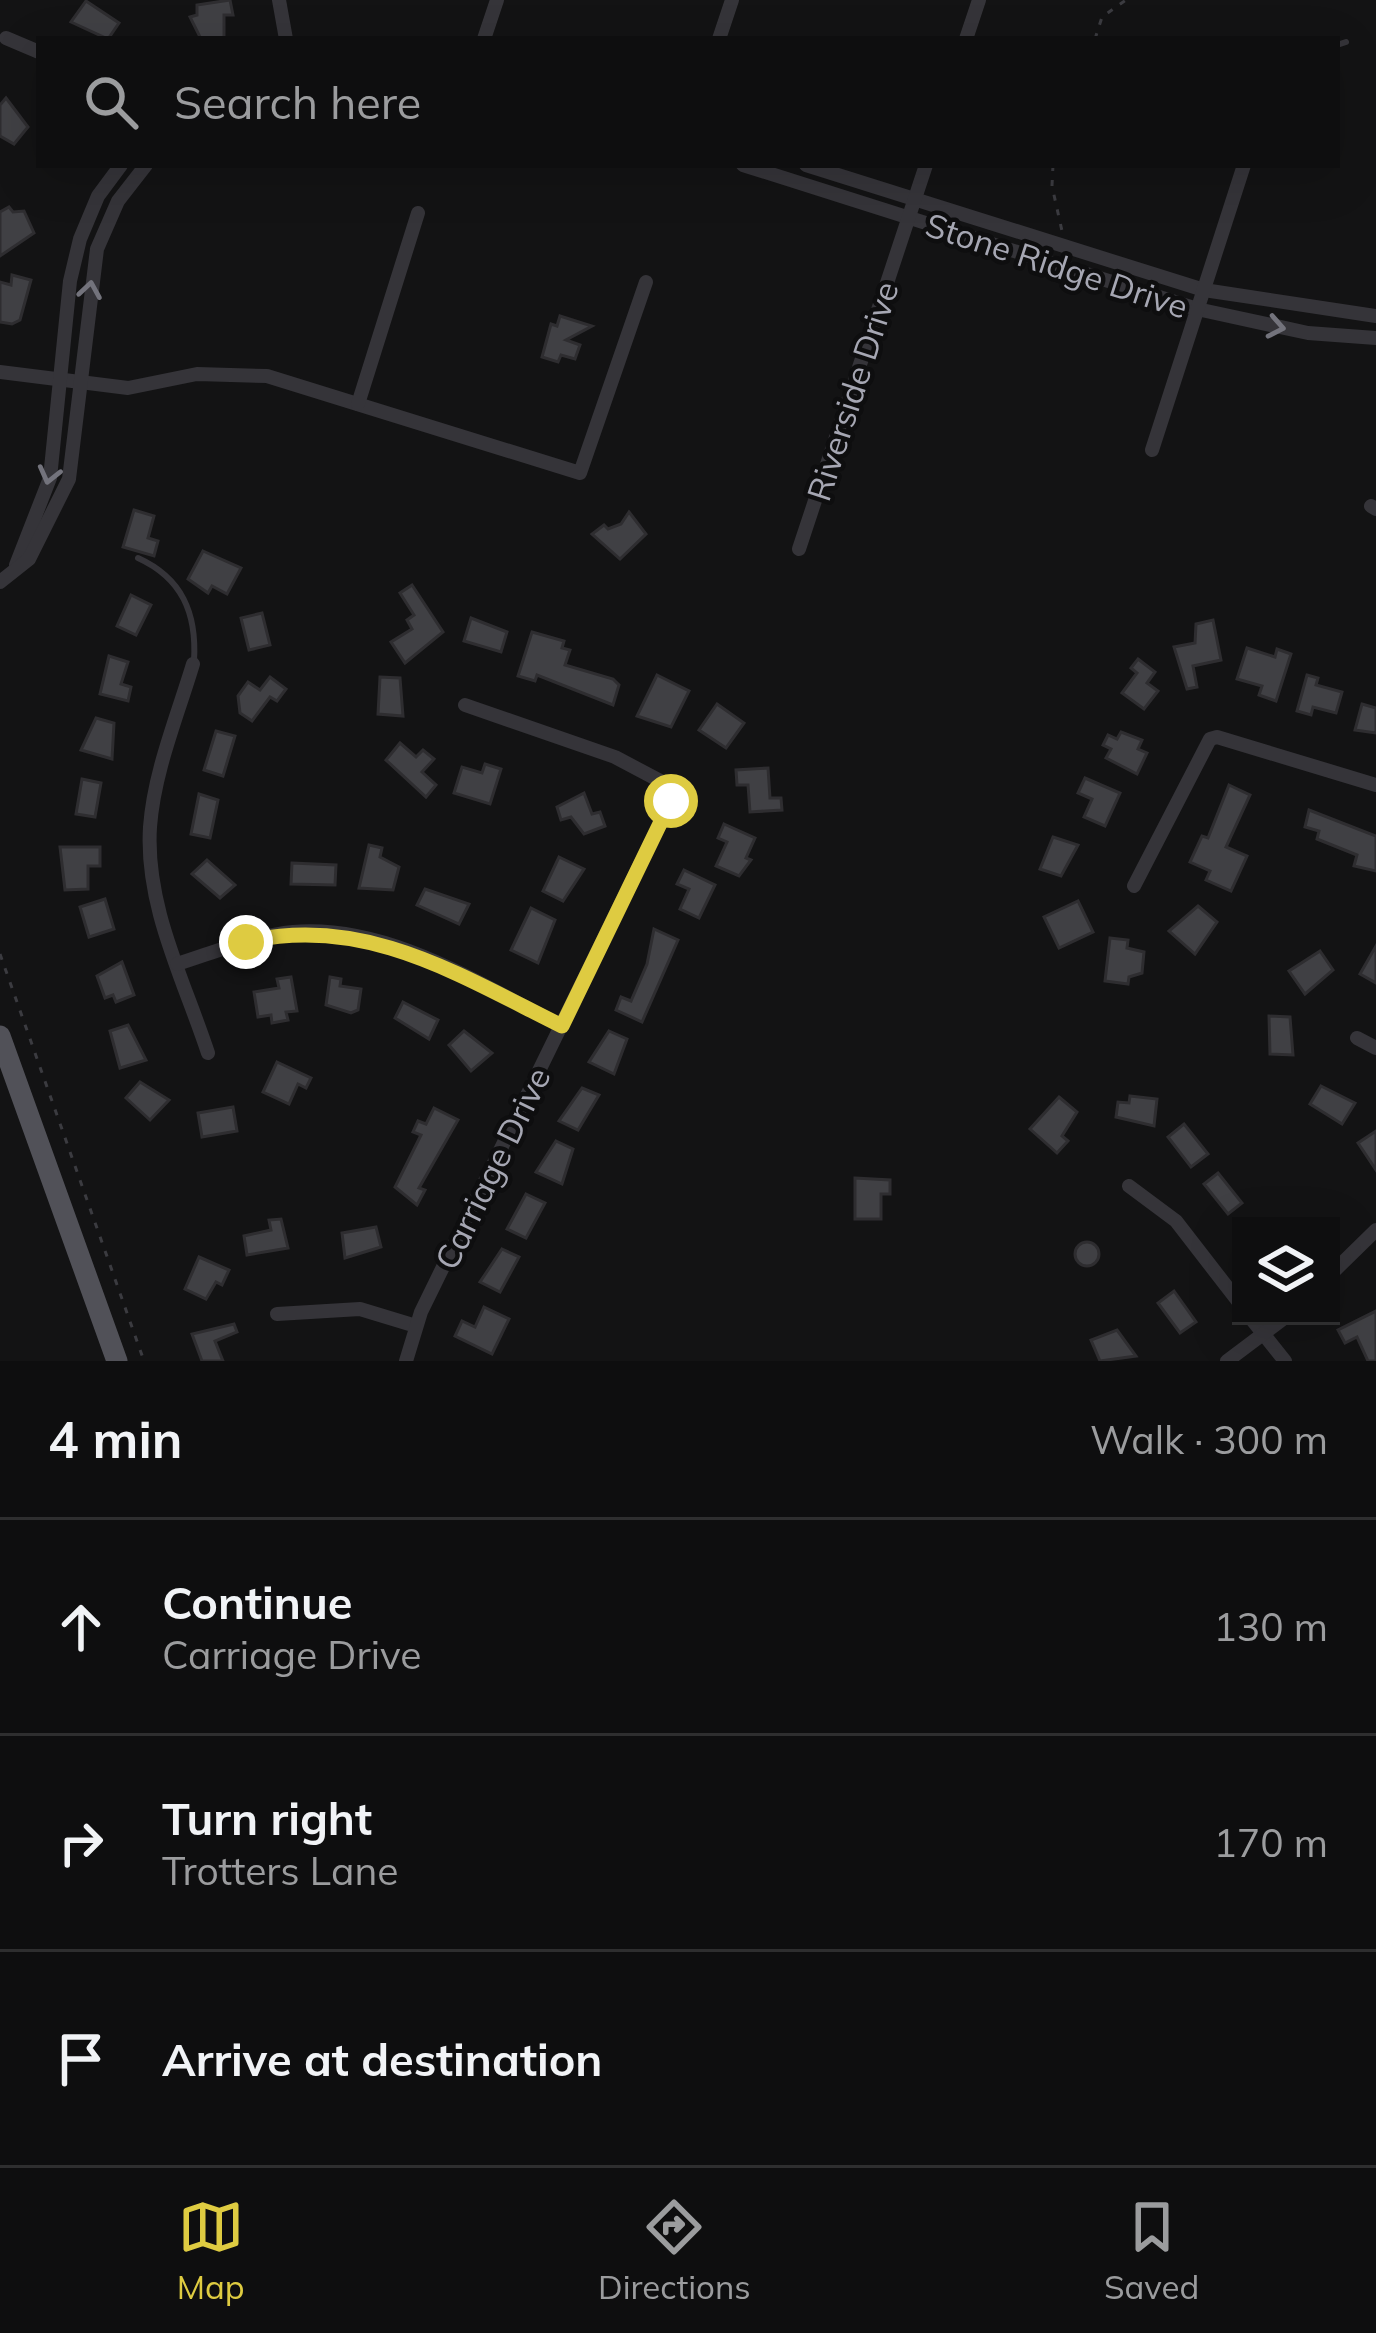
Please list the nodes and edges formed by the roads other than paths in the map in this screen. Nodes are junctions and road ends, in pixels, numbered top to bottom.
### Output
1 (279, 0) edge
2 (497, 0) edge
3 (732, 0) edge
4 (979, 0) edge
5 (285, 36) edge
6 (485, 36) edge
7 (720, 36) edge
8 (967, 36) edge
9 (6, 38) dead end
10 (36, 51) edge
11 (119, 168) edge
12 (144, 168) edge
13 (752, 168) edge
14 (815, 168) edge
15 (925, 168) edge
16 (1243, 168) edge
17 (915, 201) junction
18 (418, 214) dead end
19 (909, 218) junction
20 (646, 282) dead end
21 (1204, 290) junction
22 (1197, 309) junction
23 (1376, 316) edge
24 (1376, 338) edge
25 (0, 372) edge
26 (58, 380) junction
27 (82, 383) junction
28 (358, 404) junction
29 (1152, 450) dead end
30 (799, 549) dead end
31 (138, 558) dead end
32 (16, 565) junction
33 (0, 583) edge
34 (194, 664) joint
35 (465, 705) dead end
36 (1376, 785) edge
37 (1134, 886) dead end
38 (177, 964) junction
39 (562, 1026) junction
40 (0, 1036) edge
41 (1358, 1038) dead end
42 (1376, 1048) edge
43 (208, 1053) dead end
44 (1129, 1186) dead end
45 (1376, 1230) edge
46 (1340, 1265) edge
47 (1232, 1293) edge
48 (277, 1314) dead end
49 (1256, 1325) edge
50 (1276, 1325) edge
51 (416, 1326) junction
52 (1264, 1335) junction
53 (117, 1361) edge
54 (406, 1361) edge
55 (1227, 1361) edge
56 (1285, 1361) edge

1 - 5 street
2 - 6 street
3 - 7 street
4 - 8 street
9 - 10 street
11 - 26 street
27 -> 12 street
13 - 19 street, Stone Ridge Drive
14 - 17 street, Stone Ridge Drive
15 - 17 street, Riverside Drive
16 - 21 street
17 - 19 street, Riverside Drive
17 - 21 street, Stone Ridge Drive
18 - 28 street
19 - 22 street, Stone Ridge Drive
19 - 30 street, Riverside Drive
20 - 28 street
21 - 22 street
21 - 23 street, Stone Ridge Drive
22 -> 24 street, Stone Ridge Drive
22 - 29 street
25 - 26 street
26 - 27 street
26 -> 32 street
27 - 28 street
27 - 32 street
31 - 34 lane
32 - 33 street
34 - 38 street
35 - 39 street, Carriage Drive
36 - 37 street
38 - 39 street
38 - 43 street
39 - 51 street, Carriage Drive
40 - 53 main road
41 - 42 street
44 - 47 street
45 - 46 street
48 - 51 street
49 - 52 street
50 - 52 street
51 - 54 street, Carriage Drive
52 - 55 street
52 - 56 street

